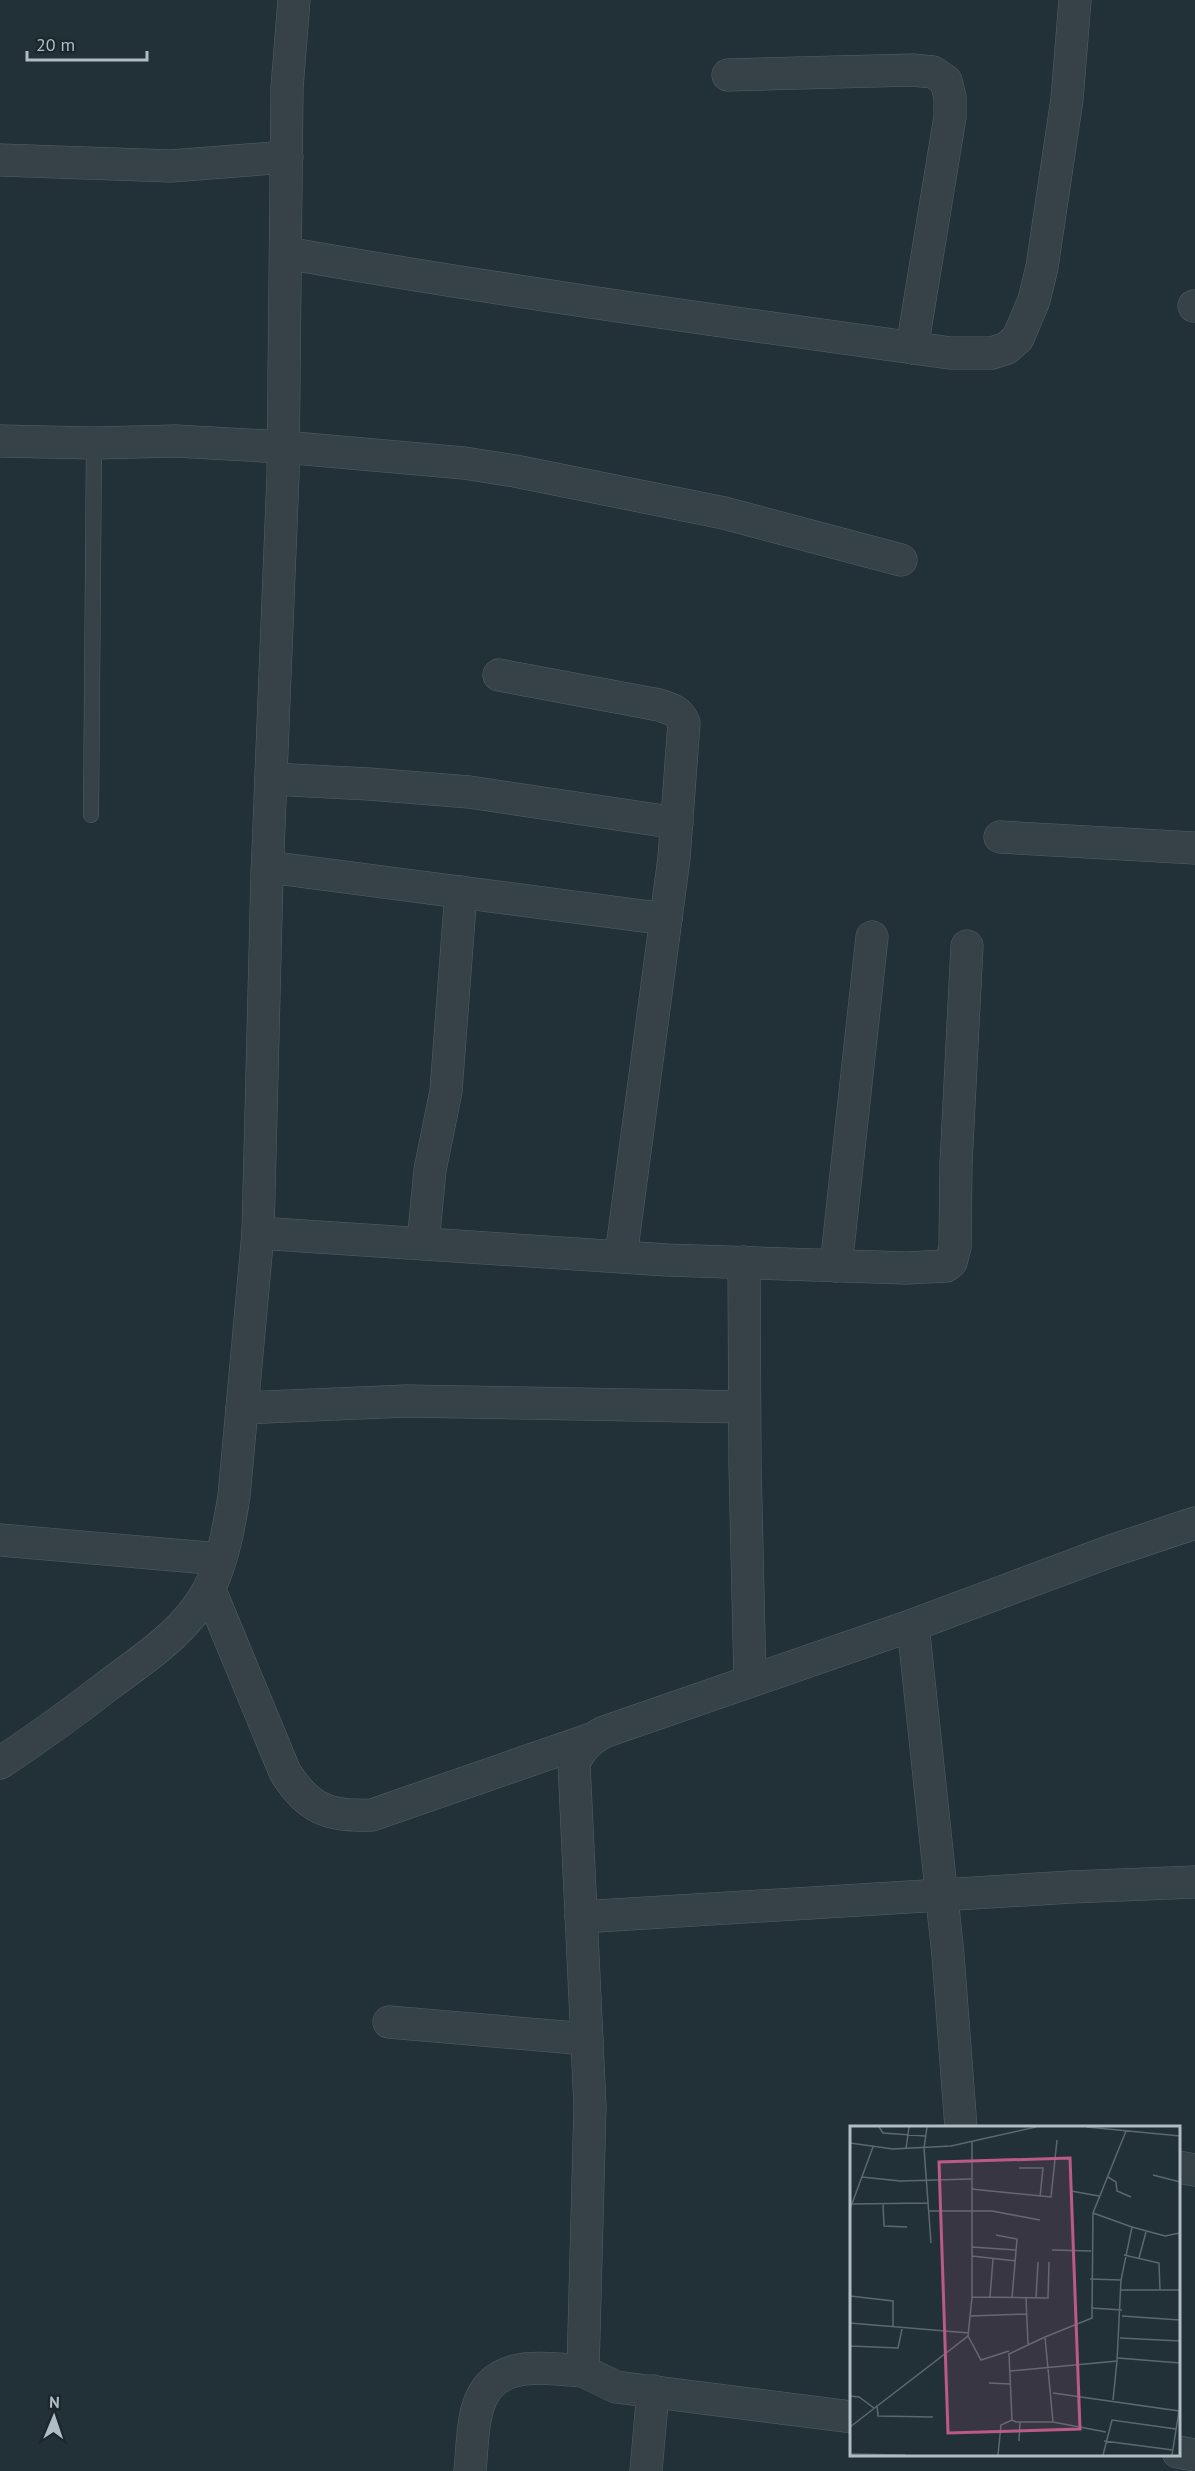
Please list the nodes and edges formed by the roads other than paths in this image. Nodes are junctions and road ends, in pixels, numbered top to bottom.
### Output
1 (294, 0) edge
2 (1075, 0) edge
3 (728, 75) dead end
4 (287, 157) junction
5 (0, 160) edge
6 (286, 253) junction
7 (912, 348) junction
8 (0, 441) edge
9 (94, 443) junction
10 (284, 447) junction
11 (901, 560) dead end
12 (499, 675) dead end
13 (271, 779) junction
14 (91, 815) dead end
15 (677, 823) junction
16 (1000, 837) dead end
17 (1195, 848) edge
18 (268, 867) junction
19 (461, 892) junction
20 (666, 918) junction
21 (872, 937) dead end
22 (968, 946) dead end
23 (258, 1233) junction
24 (423, 1243) junction
25 (621, 1256) junction
26 (744, 1262) junction
27 (836, 1266) junction
28 (744, 1407) junction
29 (242, 1408) junction
30 (1195, 1523) edge
31 (0, 1540) edge
32 (220, 1559) junction
33 (209, 1588) junction
34 (913, 1625) junction
35 (750, 1681) junction
36 (591, 1739) junction
37 (0, 1763) edge
38 (1195, 1882) edge
39 (942, 1896) junction
40 (581, 1917) junction
41 (389, 2022) dead end
42 (587, 2038) junction
43 (962, 2126) edge
44 (1180, 2167) edge
45 (1195, 2170) edge
46 (583, 2371) junction
47 (653, 2391) junction
48 (850, 2417) edge
49 (1180, 2452) edge
50 (1195, 2455) edge
51 (470, 2471) edge
52 (646, 2471) edge

1 - 4 street
2 - 7 street
3 - 7 street
4 - 5 street
4 - 6 street
6 - 7 street
6 - 10 street
8 - 9 street
9 - 10 street
9 - 14 lane
10 - 11 street
10 - 13 street
12 - 15 street
13 - 15 street
13 - 18 street
15 - 20 street
16 - 17 street
18 - 19 street
18 - 23 street
19 - 20 street
19 - 24 street
20 - 25 street
21 - 27 street
22 - 27 street
23 - 24 street
23 - 29 street
24 - 25 street
25 - 26 street
26 - 27 street
26 - 28 street
28 - 29 street
28 - 35 street
29 - 32 street
30 - 34 street
31 - 32 street
32 - 33 street
33 - 36 street
33 - 37 street
34 - 35 street
34 - 39 street
35 - 36 street
36 - 40 street
38 - 39 street
39 - 40 street
39 - 43 street
40 - 42 street
41 - 42 street
42 - 46 street
44 - 45 street
46 - 47 street
46 - 51 street
47 - 48 street
47 - 52 street
49 - 50 street

